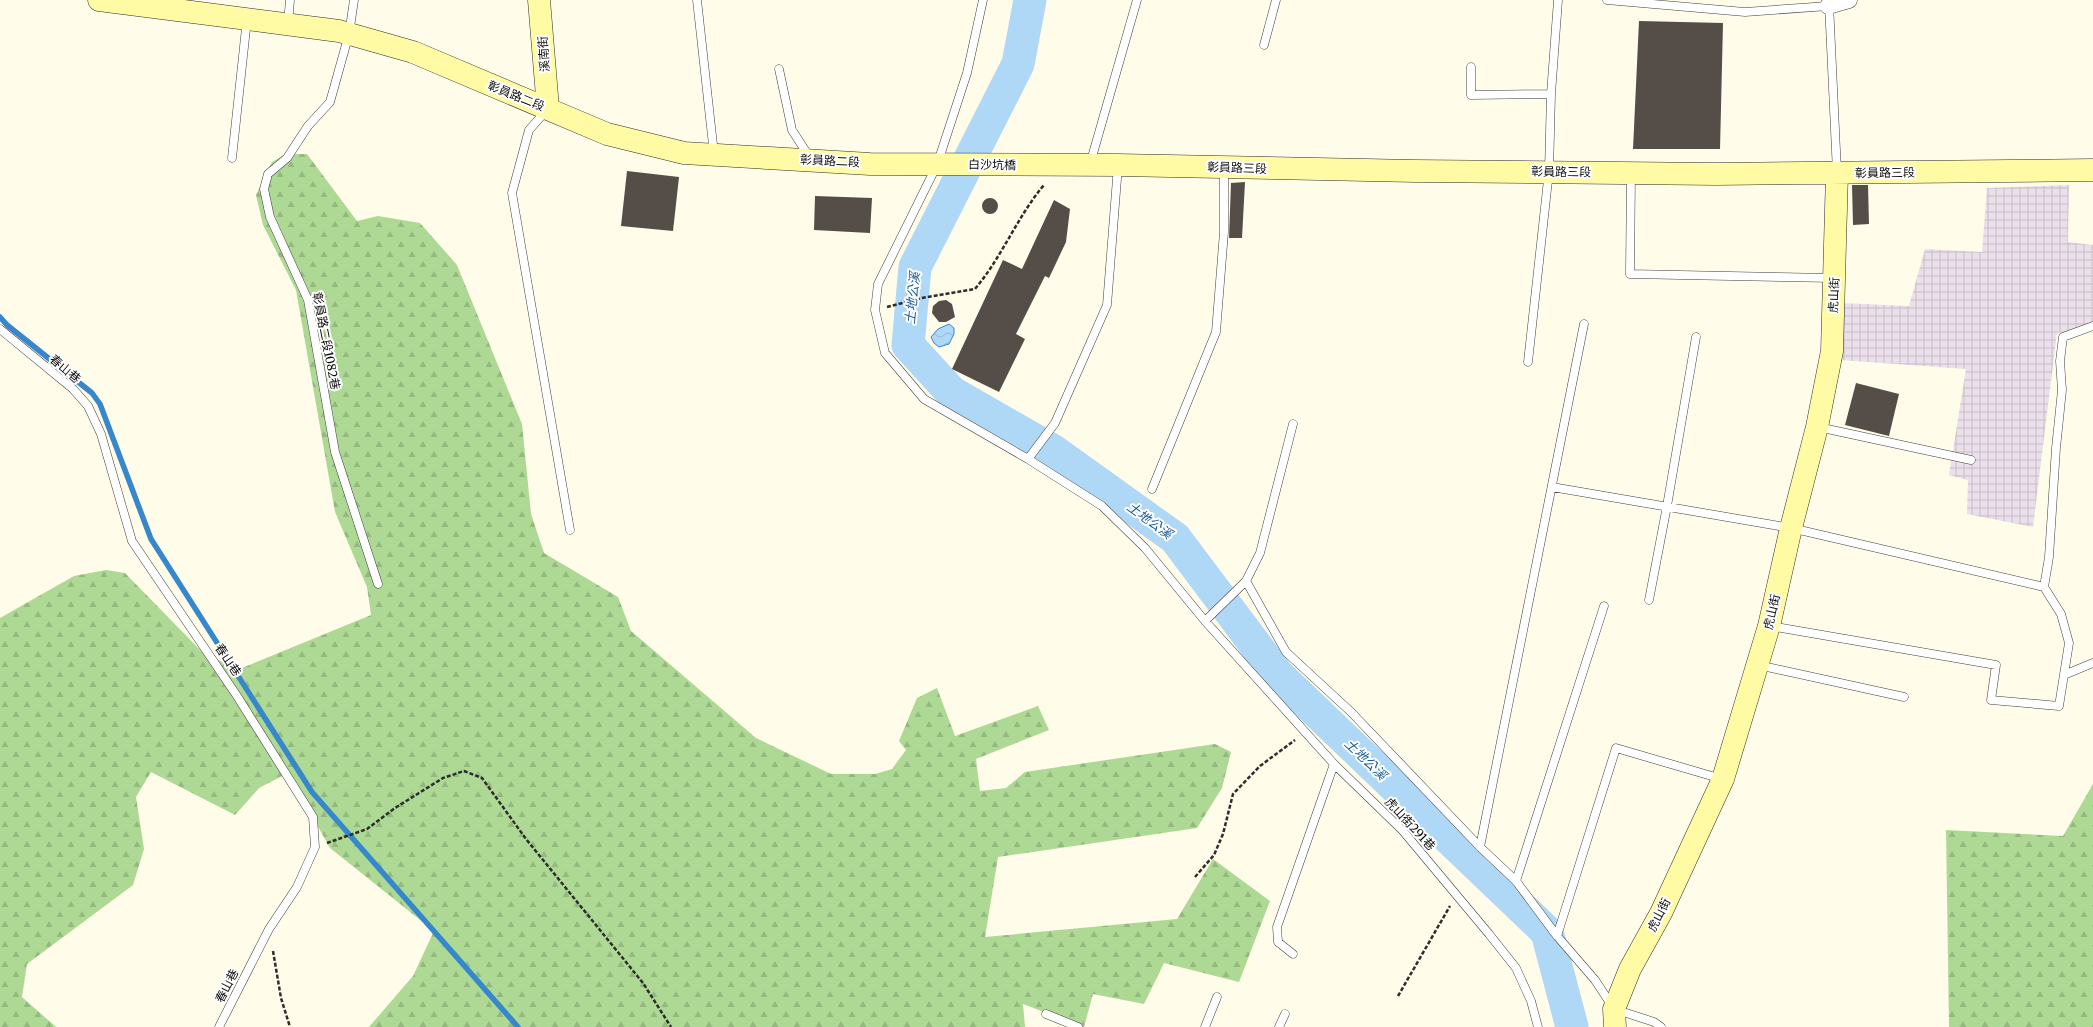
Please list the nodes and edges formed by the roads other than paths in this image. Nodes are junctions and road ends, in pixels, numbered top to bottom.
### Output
1 (100, 0) edge
2 (290, 0) edge
3 (354, 0) edge
4 (539, 0) edge
5 (696, 0) edge
6 (983, 0) edge
7 (1137, 0) edge
8 (1276, 0) edge
9 (1558, 0) edge
10 (1607, 0) edge
11 (1849, 0) edge
12 (129, 2) edge
13 (1829, 3) edge
14 (247, 19) junction
15 (288, 24) junction
16 (349, 34) junction
17 (1264, 45) dead end
18 (1471, 67) dead end
19 (779, 69) dead end
20 (1551, 94) junction
21 (548, 108) junction
22 (714, 155) junction
23 (232, 158) dead end
24 (811, 160) junction
25 (945, 165) junction
26 (1118, 165) junction
27 (1030, 166) joint
28 (1089, 166) junction
29 (1224, 168) junction
30 (2093, 170) edge
31 (1549, 171) junction
32 (1630, 173) junction
33 (1837, 173) junction
34 (1835, 278) junction
35 (1584, 324) dead end
36 (2093, 326) edge
37 (0, 329) edge
38 (1696, 337) dead end
39 (1528, 362) dead end
40 (1293, 424) dead end
41 (1817, 427) junction
42 (1028, 459) junction
43 (1971, 460) dead end
44 (1552, 487) junction
45 (1152, 489) dead end
46 (1667, 506) junction
47 (1791, 528) junction
48 (570, 530) dead end
49 (1246, 581) junction
50 (378, 584) dead end
51 (2044, 588) junction
52 (1648, 600) dead end
53 (1604, 606) dead end
54 (1205, 621) junction
55 (1769, 626) junction
56 (2093, 663) edge
57 (1757, 665) junction
58 (2064, 675) junction
59 (1904, 697) dead end
60 (1334, 764) junction
61 (1723, 779) junction
62 (1480, 847) junction
63 (1516, 882) junction
64 (1557, 936) junction
65 (1293, 954) dead end
66 (1217, 997) dead end
67 (1046, 1014) dead end
68 (1285, 1014) dead end
69 (1615, 1018) edge
70 (219, 1027) edge
71 (1078, 1027) edge
72 (1205, 1027) edge
73 (1279, 1027) edge
74 (1538, 1027) edge
75 (1661, 1027) edge

1 - 12 main road, 彰員路二段
2 - 15 lane
3 - 16 lane, 彰員路二段1082巷
4 - 21 main road, 溪南街
5 - 22 lane
6 - 25 lane, 虎山街291巷
7 - 28 lane
8 - 17 lane
9 - 20 lane
10 - 13 lane
11 - 13 street
12 - 14 main road, 彰員路二段
13 - 33 lane
14 - 15 main road, 彰員路二段
14 - 23 lane
15 - 16 main road, 彰員路二段
16 - 21 main road, 彰員路二段
16 - 50 lane, 彰員路二段1082巷
18 - 20 lane
19 - 24 lane
20 - 31 lane
21 - 22 main road, 彰員路二段
21 - 48 lane
22 - 24 main road, 彰員路二段
24 - 25 main road, 彰員路二段
25 - 27 main road, 白沙坑橋
25 - 42 lane, 虎山街291巷
26 - 28 main road, 彰員路三段
26 - 29 main road, 彰員路三段
26 - 42 lane
27 - 28 main road, 彰員路三段
29 - 31 main road, 彰員路三段
29 - 45 lane
30 - 33 main road, 彰員路三段
31 - 32 main road, 彰員路三段
31 - 39 lane
32 - 33 main road, 彰員路三段
32 - 34 lane
33 - 34 main road, 虎山街
34 - 41 main road, 虎山街
35 - 44 lane
36 - 51 lane
37 - 70 lane, 春山巷
38 - 46 lane
40 - 49 lane
41 - 43 lane
41 - 47 main road, 虎山街
42 - 54 lane, 虎山街291巷
44 - 46 lane
44 - 62 lane
46 - 47 lane
46 - 52 lane
47 - 51 lane
47 - 55 main road, 虎山街
49 - 54 lane
49 - 62 lane
51 - 58 lane
53 - 63 lane
54 - 60 lane, 虎山街291巷
55 - 57 main road, 虎山街
55 - 58 lane
56 - 58 lane
57 - 59 lane
57 - 61 main road, 虎山街
60 - 65 lane
60 - 74 lane, 虎山街291巷
61 - 64 lane
61 - 69 main road, 虎山街
62 - 63 lane
63 - 64 lane
64 - 69 lane
66 - 72 lane
67 - 71 lane
68 - 73 lane
69 - 75 lane

